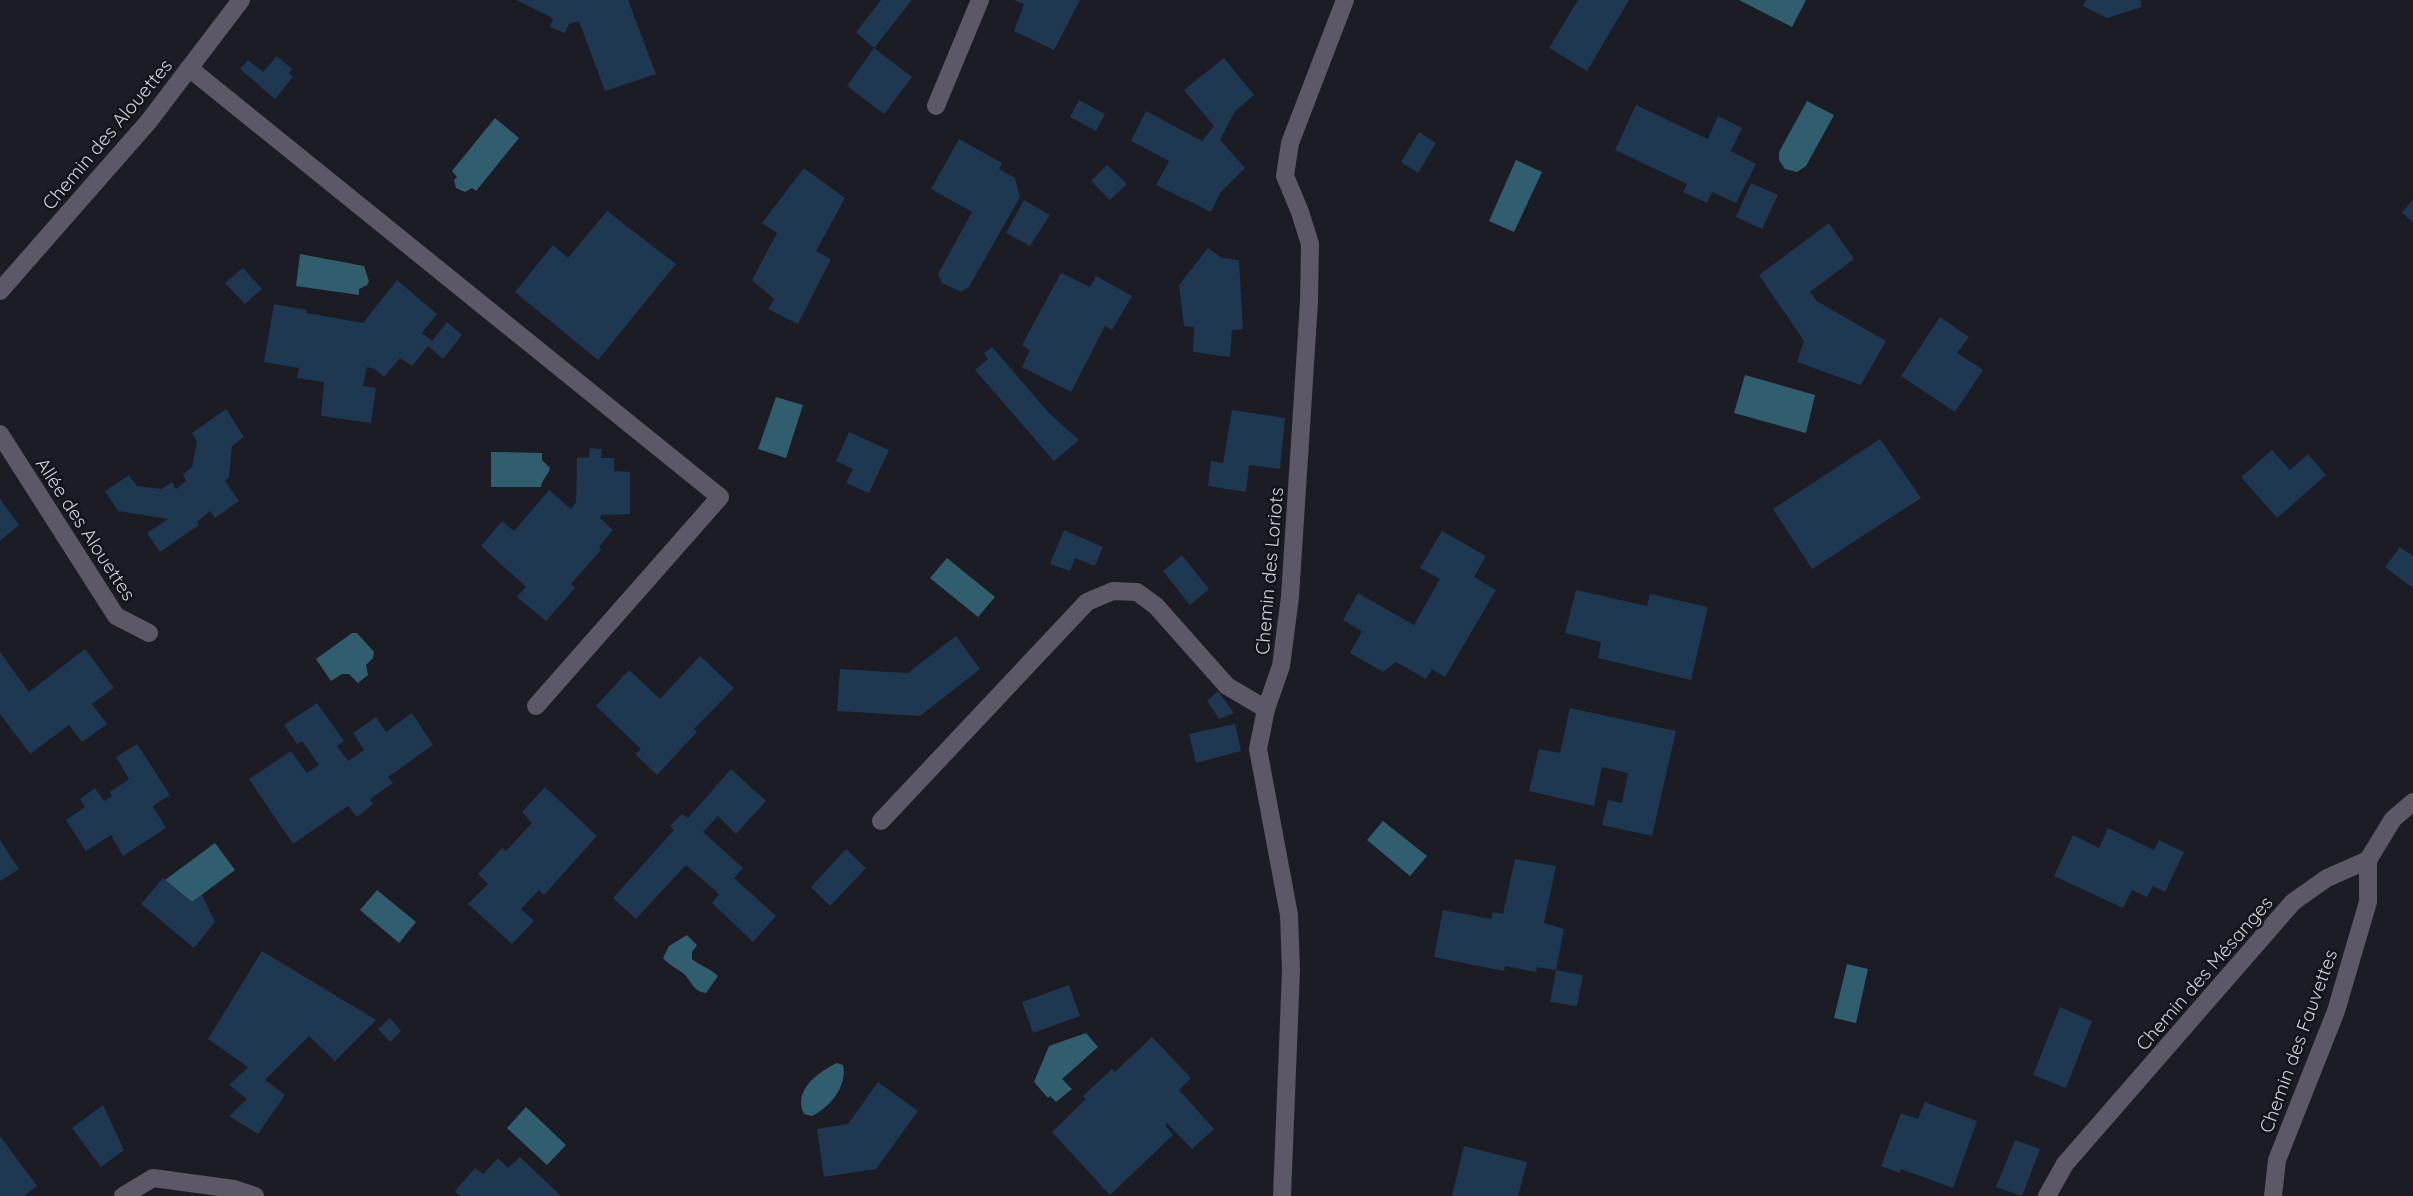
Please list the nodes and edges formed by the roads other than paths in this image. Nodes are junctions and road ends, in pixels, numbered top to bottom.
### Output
1 (241, 0) edge
2 (980, 0) edge
3 (1345, 0) edge
4 (189, 68) junction
5 (936, 106) dead end
6 (0, 291) edge
7 (0, 435) edge
8 (149, 633) dead end
9 (536, 706) dead end
10 (1266, 709) junction
11 (2413, 802) edge
12 (881, 821) dead end
13 (2368, 860) junction
14 (122, 1196) edge
15 (255, 1196) edge
16 (1282, 1196) edge
17 (2047, 1196) edge
18 (2273, 1196) edge

1 - 4 street, Chemin des Alouettes
2 - 5 street
3 - 10 street, Chemin des Loriots
4 - 6 street, Chemin des Alouettes
4 - 9 street
7 - 8 street, Allée des Alouettes
10 - 12 street
10 - 16 street, Chemin des Loriots
11 - 13 street
13 - 17 street, Chemin des Mésanges
13 - 18 street, Chemin des Fauvettes
14 - 15 street

